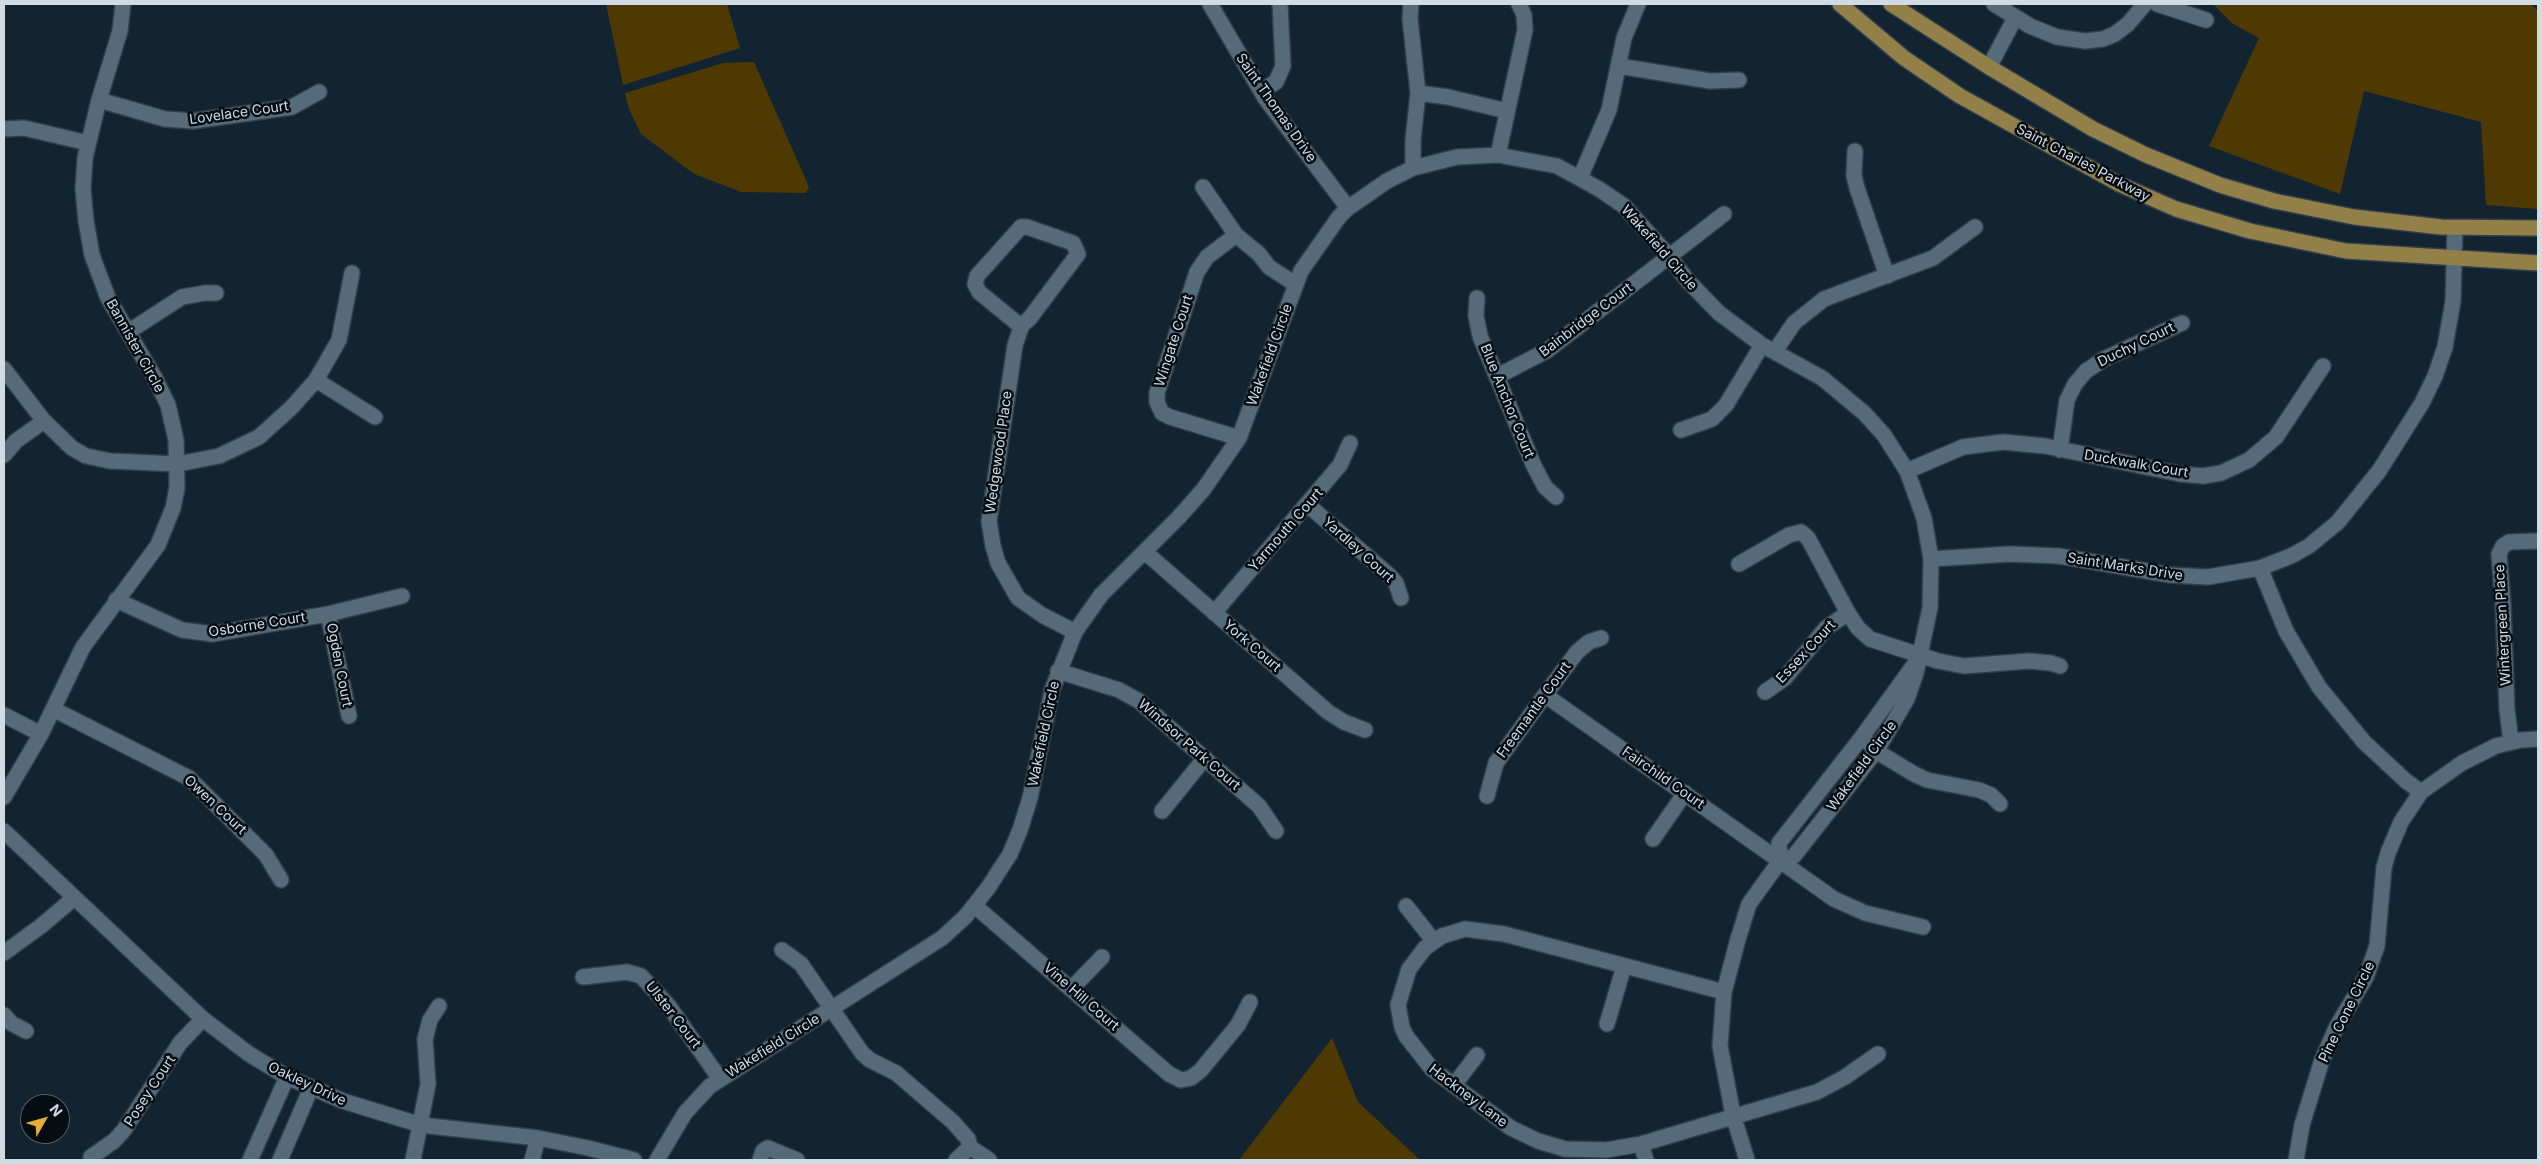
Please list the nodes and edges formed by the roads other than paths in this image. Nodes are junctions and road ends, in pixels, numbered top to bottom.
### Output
1 (123, 4) edge
2 (1210, 4) edge
3 (1280, 4) edge
4 (1411, 4) edge
5 (1519, 4) edge
6 (1638, 4) edge
7 (1840, 4) edge
8 (1891, 4) edge
9 (1994, 4) edge
10 (2145, 4) edge
11 (2157, 4) edge
12 (2015, 18) junction
13 (2206, 20) dead end
14 (1619, 66) junction
15 (1989, 67) junction
16 (1739, 80) dead end
17 (1261, 91) junction
18 (319, 92) dead end
19 (1418, 93) junction
20 (98, 100) junction
21 (1507, 111) junction
22 (4, 129) edge
23 (88, 143) junction
24 (1855, 151) dead end
25 (1498, 155) junction
26 (1413, 168) junction
27 (1580, 178) junction
28 (1203, 188) dead end
29 (1348, 208) junction
30 (1724, 214) dead end
31 (1975, 228) dead end
32 (2455, 228) junction
33 (2538, 228) edge
34 (1236, 235) junction
35 (1669, 256) junction
36 (2456, 258) junction
37 (2538, 263) edge
38 (352, 273) dead end
39 (1887, 276) junction
40 (1297, 279) junction
41 (216, 294) dead end
42 (1477, 298) dead end
43 (2182, 323) dead end
44 (1022, 325) junction
45 (128, 332) junction
46 (1769, 348) junction
47 (2323, 366) dead end
48 (4, 369) edge
49 (1498, 376) junction
50 (316, 380) junction
51 (375, 417) dead end
52 (44, 421) junction
53 (1681, 430) dead end
54 (1239, 438) junction
55 (1350, 443) dead end
56 (2060, 450) junction
57 (4, 455) edge
58 (178, 464) junction
59 (1907, 470) junction
60 (1556, 497) dead end
61 (1308, 505) junction
62 (2538, 541) edge
63 (1145, 552) junction
64 (1931, 559) junction
65 (1738, 564) dead end
66 (2260, 568) junction
67 (402, 596) dead end
68 (1401, 598) dead end
69 (116, 600) junction
70 (1214, 613) junction
71 (1848, 613) junction
72 (328, 614) junction
73 (1075, 632) junction
74 (1601, 638) dead end
75 (1920, 655) junction
76 (2060, 666) dead end
77 (1058, 671) junction
78 (1765, 692) dead end
79 (1545, 694) junction
80 (53, 709) junction
81 (4, 715) edge
82 (349, 716) dead end
83 (1365, 730) dead end
84 (41, 734) junction
85 (1862, 737) junction
86 (2538, 739) edge
87 (2511, 742) junction
88 (1877, 750) junction
89 (1205, 758) junction
90 (2422, 792) junction
91 (1685, 793) junction
92 (1486, 796) dead end
93 (4, 797) edge
94 (2000, 804) dead end
95 (1162, 811) dead end
96 (1276, 830) dead end
97 (4, 832) edge
98 (1653, 839) dead end
99 (1780, 861) junction
100 (281, 880) dead end
101 (73, 899) junction
102 (974, 906) junction
103 (1406, 906) dead end
104 (1923, 927) dead end
105 (1434, 940) junction
106 (782, 950) dead end
107 (4, 953) edge
108 (1102, 957) dead end
109 (1624, 966) junction
110 (583, 977) dead end
111 (1071, 989) junction
112 (1724, 992) junction
113 (1250, 1002) dead end
114 (439, 1006) dead end
115 (832, 1009) junction
116 (4, 1015) edge
117 (203, 1019) junction
118 (1607, 1024) dead end
119 (26, 1031) dead end
120 (1878, 1054) dead end
121 (1477, 1055) dead end
122 (287, 1077) junction
123 (720, 1079) junction
124 (1454, 1085) junction
125 (311, 1088) junction
126 (1733, 1115) junction
127 (421, 1126) junction
128 (538, 1138) junction
129 (1641, 1144) junction
130 (970, 1147) junction
131 (92, 1157) dead end
132 (250, 1160) edge
133 (280, 1160) edge
134 (413, 1160) edge
135 (532, 1160) edge
136 (634, 1160) edge
137 (657, 1160) edge
138 (760, 1160) edge
139 (797, 1160) edge
140 (956, 1160) edge
141 (989, 1160) edge
142 (1646, 1160) edge
143 (1747, 1160) edge
144 (2296, 1160) edge

1 - 20 street, Bannister Circle
2 - 17 street, Saint Thomas Drive
3 - 17 street
4 - 19 street
5 - 21 street
6 - 14 street
7 - 36 main road, Saint Charles Parkway
8 - 15 main road
9 - 12 street
10 - 12 street
11 - 13 street
12 - 15 street
14 - 16 street
14 - 27 street
15 - 32 main road
17 - 29 street, Saint Thomas Drive
18 - 20 street, Lovelace Court
19 - 21 street
19 - 26 street
20 - 23 street, Bannister Circle
21 - 25 street
22 - 23 street
23 - 45 street, Bannister Circle
24 - 39 street
25 - 26 street, Wakefield Circle
25 - 27 street, Wakefield Circle
26 - 29 street, Wakefield Circle
27 - 35 street, Wakefield Circle
28 - 34 street
29 - 40 street, Wakefield Circle
30 - 35 street, Bainbridge Court
31 - 39 street
32 - 33 main road
32 - 36 street, Saint Marks Drive
34 - 40 street
34 - 54 street, Wingate Court
35 - 46 street, Wakefield Circle
35 - 49 street, Bainbridge Court
36 - 37 main road, Saint Charles Parkway
36 - 66 street, Saint Marks Drive
38 - 50 street
39 - 46 street
40 - 54 street, Wakefield Circle
41 - 45 street
42 - 49 street, Blue Anchor Court
43 - 56 street, Duchy Court
44 - 44 street, Wedgewood Place
44 - 73 street, Wedgewood Place
45 - 58 street, Bannister Circle
46 - 53 street
46 - 59 street, Wakefield Circle
47 - 56 street, Duckwalk Court
48 - 52 street
49 - 60 street, Blue Anchor Court
50 - 51 street
50 - 58 street
52 - 57 street
52 - 58 street
54 - 63 street, Wakefield Circle
55 - 61 street, Yarmouth Court
56 - 59 street, Duckwalk Court
58 - 69 street, Bannister Circle
59 - 64 street, Wakefield Circle
61 - 68 street, Yardley Court
61 - 70 street, Yarmouth Court
62 - 87 street, Wintergreen Place
63 - 70 street, York Court
63 - 73 street, Wakefield Circle
64 - 66 street, Saint Marks Drive
64 - 75 street, Wakefield Circle
65 - 71 street
66 - 90 street
67 - 72 street, Osborne Court
69 - 72 street, Osborne Court
69 - 80 street, Bannister Circle
70 - 83 street, York Court
71 - 75 street
71 - 78 street, Essex Court
72 - 82 street, Ogden Court
73 - 77 street, Wakefield Circle
74 - 79 street, Freemantle Court
75 - 76 street
75 - 85 street, Wakefield Circle
75 - 88 street, Wakefield Circle
77 - 89 street, Windsor Park Court
77 - 102 street, Wakefield Circle
79 - 91 street, Fairchild Court
79 - 92 street, Freemantle Court
80 - 84 street, Bannister Circle
80 - 100 street, Owen Court
81 - 84 street
84 - 93 street, Bannister Circle
85 - 88 street
85 - 99 street, Wakefield Circle
86 - 87 street, Pine Cone Circle
87 - 90 street, Pine Cone Circle
88 - 94 street
88 - 99 street, Wakefield Circle
89 - 95 street
89 - 96 street, Windsor Park Court
90 - 144 street, Pine Cone Circle
91 - 98 street
91 - 99 street, Fairchild Court
97 - 101 street, Oakley Drive
99 - 104 street, Fairchild Court
99 - 112 street, Wakefield Circle
101 - 107 street
101 - 117 street, Oakley Drive
102 - 111 street, Vine Hill Court
102 - 115 street, Wakefield Circle
103 - 105 street
105 - 109 street, Hackney Lane
105 - 124 street, Hackney Lane
106 - 115 street
108 - 111 street
109 - 112 street, Hackney Lane
109 - 118 street
110 - 123 street, Ulster Court
111 - 113 street, Vine Hill Court
112 - 126 street, Wakefield Circle
114 - 127 street
115 - 123 street, Wakefield Circle
115 - 130 street
116 - 119 street
117 - 122 street, Oakley Drive
117 - 131 street, Posey Court
120 - 126 street, Hackney Lane
121 - 124 street
122 - 125 street, Oakley Drive
122 - 132 street
123 - 137 street, Wakefield Circle
124 - 129 street, Hackney Lane
125 - 127 street, Oakley Drive
125 - 133 street
126 - 129 street, Hackney Lane
126 - 143 street, Wakefield Circle
127 - 128 street, Oakley Drive
127 - 134 street
128 - 135 street
128 - 136 street, Oakley Drive
129 - 142 street
130 - 140 street
130 - 141 street
138 - 139 street

